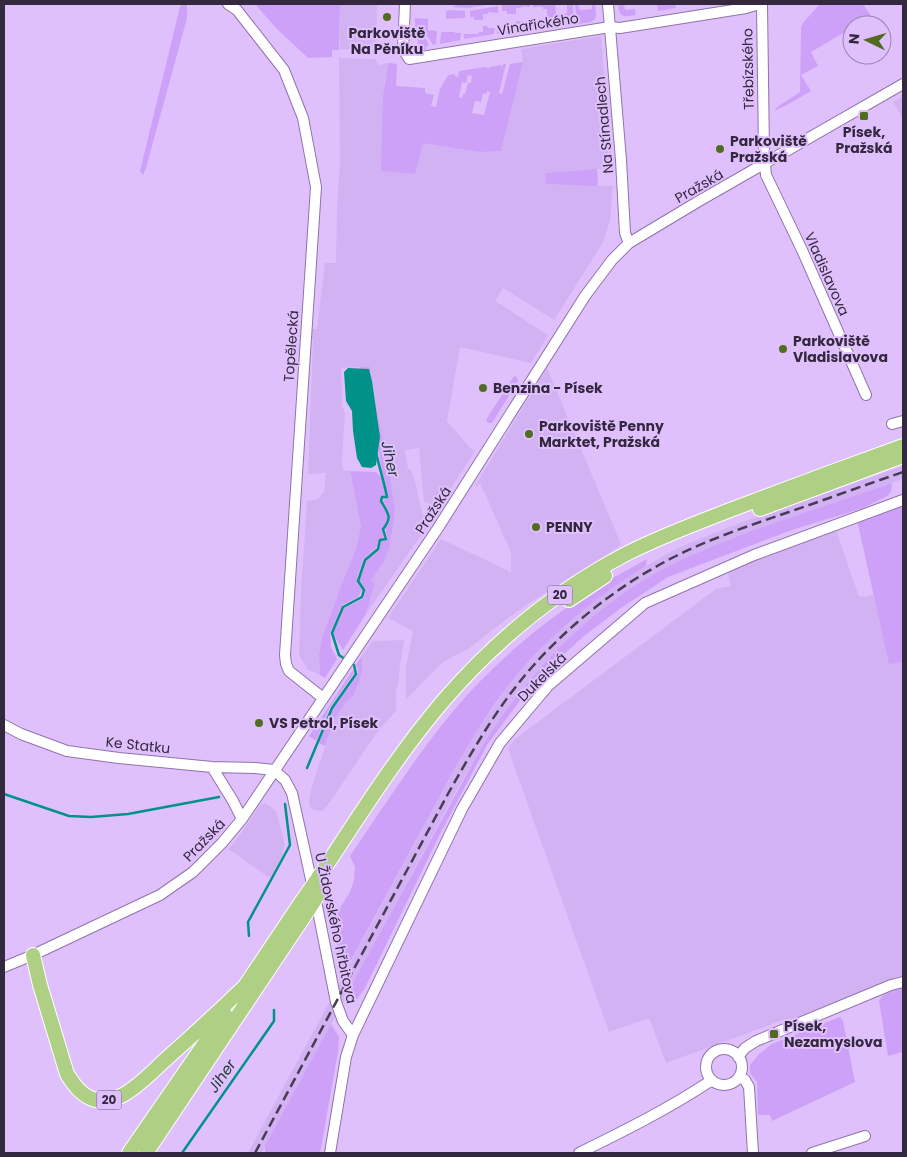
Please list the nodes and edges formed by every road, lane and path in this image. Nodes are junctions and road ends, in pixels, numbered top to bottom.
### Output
1 (228, 4) edge
2 (405, 4) edge
3 (608, 4) edge
4 (760, 4) edge
5 (610, 27) junction
6 (903, 84) edge
7 (764, 165) junction
8 (629, 243) junction
9 (866, 395) dead end
10 (903, 421) edge
11 (892, 424) dead end
12 (903, 446) edge
13 (903, 456) edge
14 (903, 500) edge
15 (323, 698) junction
16 (4, 725) edge
17 (212, 767) junction
18 (274, 770) junction
19 (242, 819) junction
20 (320, 883) junction
21 (305, 905) junction
22 (34, 954) junction
23 (4, 967) edge
24 (903, 982) edge
25 (244, 987) junction
26 (353, 1035) junction
27 (738, 1057) junction
28 (739, 1077) junction
29 (712, 1080) junction
30 (865, 1136) dead end
31 (129, 1153) edge
32 (146, 1153) edge
33 (330, 1153) edge
34 (578, 1153) edge
35 (753, 1153) edge
36 (812, 1153) edge

1 - 15 street, Topělecká
2 - 5 street, Vinařického
3 - 5 street, Na Stínadlech
4 - 5 street, Vinařického
4 - 7 street, Třebízského
5 - 8 street, Na Stínadlech
6 - 7 street, Pražská
7 - 8 street, Pražská
7 - 9 street, Vladislavova
8 - 15 street, Pražská
10 - 11 street
12 - 20 highway, 20
13 - 20 highway, 20
14 - 26 street, Dukelská
15 - 18 street, Pražská
16 - 17 street, Ke Statku
17 - 18 street, Ke Statku
17 - 19 street
18 - 19 street, Pražská
18 - 26 street, U Židovského hřbitova
19 - 22 street, Pražská
20 - 21 highway, 20, bridge
21 - 25 highway, 20
21 - 32 highway, 20
22 - 23 street, Pražská
22 - 25 highway, 20
24 - 27 street
25 - 31 highway, 20
26 - 33 street
27 - 28 street
27 - 29 street
28 - 29 street
28 - 35 street
29 - 34 street
30 - 36 street

